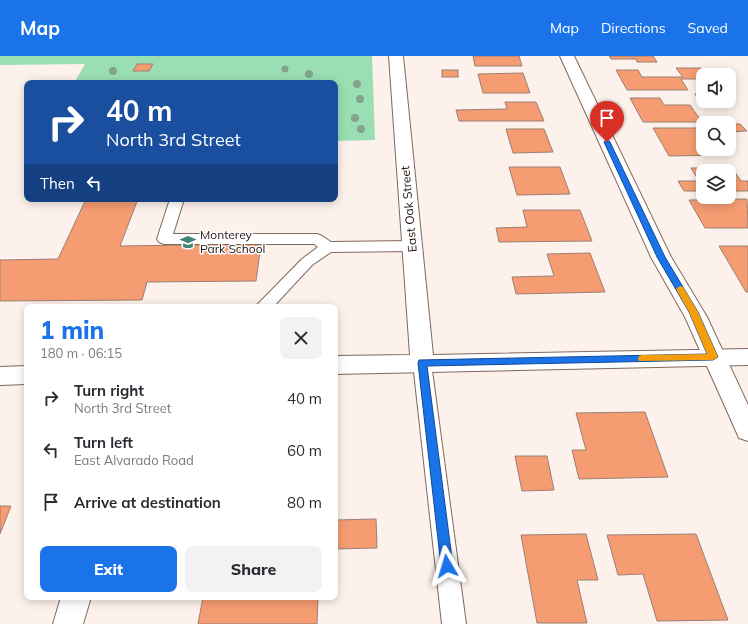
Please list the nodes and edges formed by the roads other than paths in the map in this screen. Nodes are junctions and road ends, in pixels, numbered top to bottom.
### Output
1 (396, 56) edge
2 (567, 56) edge
3 (176, 202) edge
4 (412, 246) junction
5 (328, 247) junction
6 (266, 304) edge
7 (713, 357) junction
8 (748, 357) edge
9 (422, 363) junction
10 (338, 365) edge
11 (24, 375) edge
12 (0, 376) edge
13 (748, 430) edge
14 (75, 600) edge
15 (68, 624) edge
16 (454, 624) edge

1 - 4 street, East Oak Street
2 - 7 street
3 - 5 lane
4 - 5 lane
4 - 9 street, East Oak Street
5 - 6 lane
7 - 8 street
7 - 9 street
7 - 13 street
9 - 10 street
9 - 16 lane
11 - 12 street
14 - 15 street

